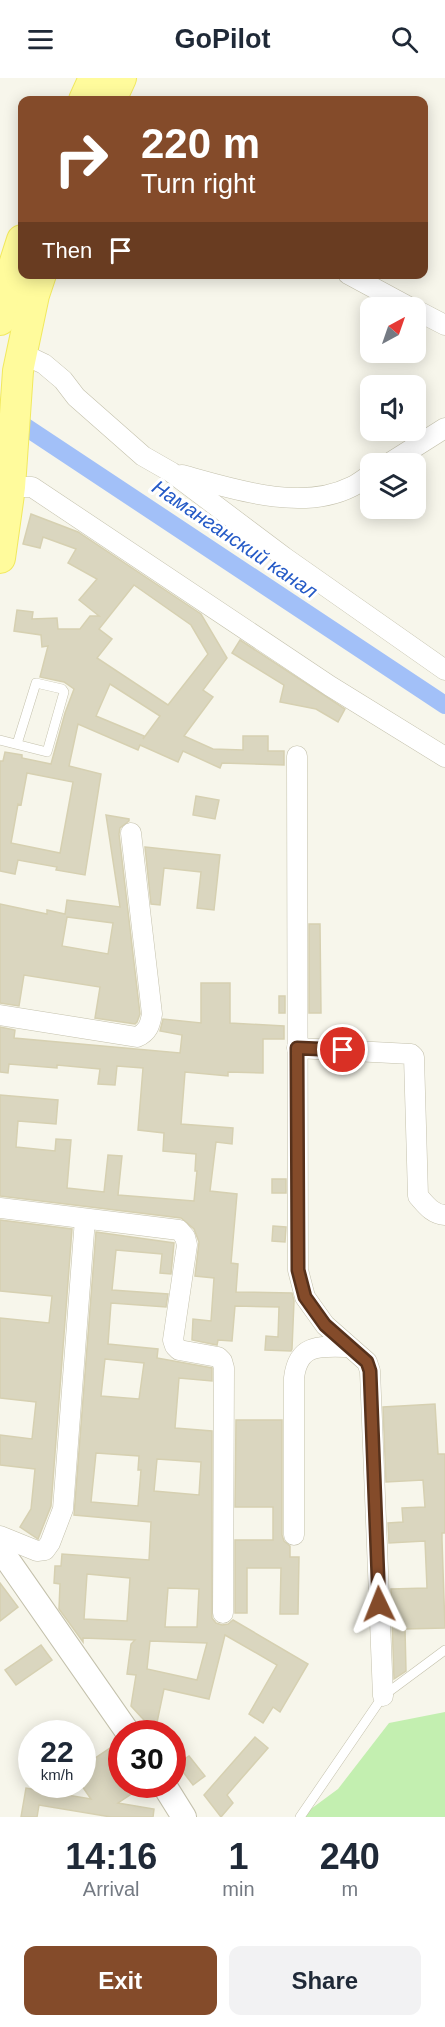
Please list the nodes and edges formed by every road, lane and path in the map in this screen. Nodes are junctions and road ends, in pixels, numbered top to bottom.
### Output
1 (18, 252) edge
2 (40, 279) edge
3 (357, 279) edge
4 (391, 297) edge
5 (426, 315) edge
6 (0, 320) edge
7 (445, 325) edge
8 (20, 362) junction
9 (445, 428) edge
10 (405, 453) edge
11 (171, 472) junction
12 (360, 482) edge
13 (10, 487) junction
14 (0, 558) edge
15 (445, 670) edge
16 (0, 740) edge
17 (17, 744) junction
18 (297, 756) dead end
19 (445, 757) edge
20 (131, 833) dead end
21 (0, 1015) edge
22 (297, 1048) junction
23 (0, 1208) edge
24 (445, 1215) edge
25 (85, 1219) junction
26 (348, 1347) junction
27 (294, 1535) dead end
28 (0, 1536) edge
29 (0, 1549) edge
30 (223, 1612) dead end
31 (445, 1650) edge
32 (383, 1696) junction
33 (119, 1720) edge
34 (172, 1798) edge
35 (184, 1817) edge
36 (300, 1817) edge

1 - 6 main road
2 - 8 main road
3 - 4 street
5 - 7 street
8 - 11 street
8 - 13 main road
9 - 10 street
11 - 12 street
11 - 15 street
13 - 14 main road
13 - 19 street
16 - 17 lane
17 - 17 lane
18 - 22 street
20 - 21 street
22 - 24 street
22 - 26 street
23 - 25 street
25 - 28 street
25 - 30 street
26 - 27 street
26 - 32 street
29 - 33 street
31 - 32 lane
32 - 36 lane
34 - 35 street

